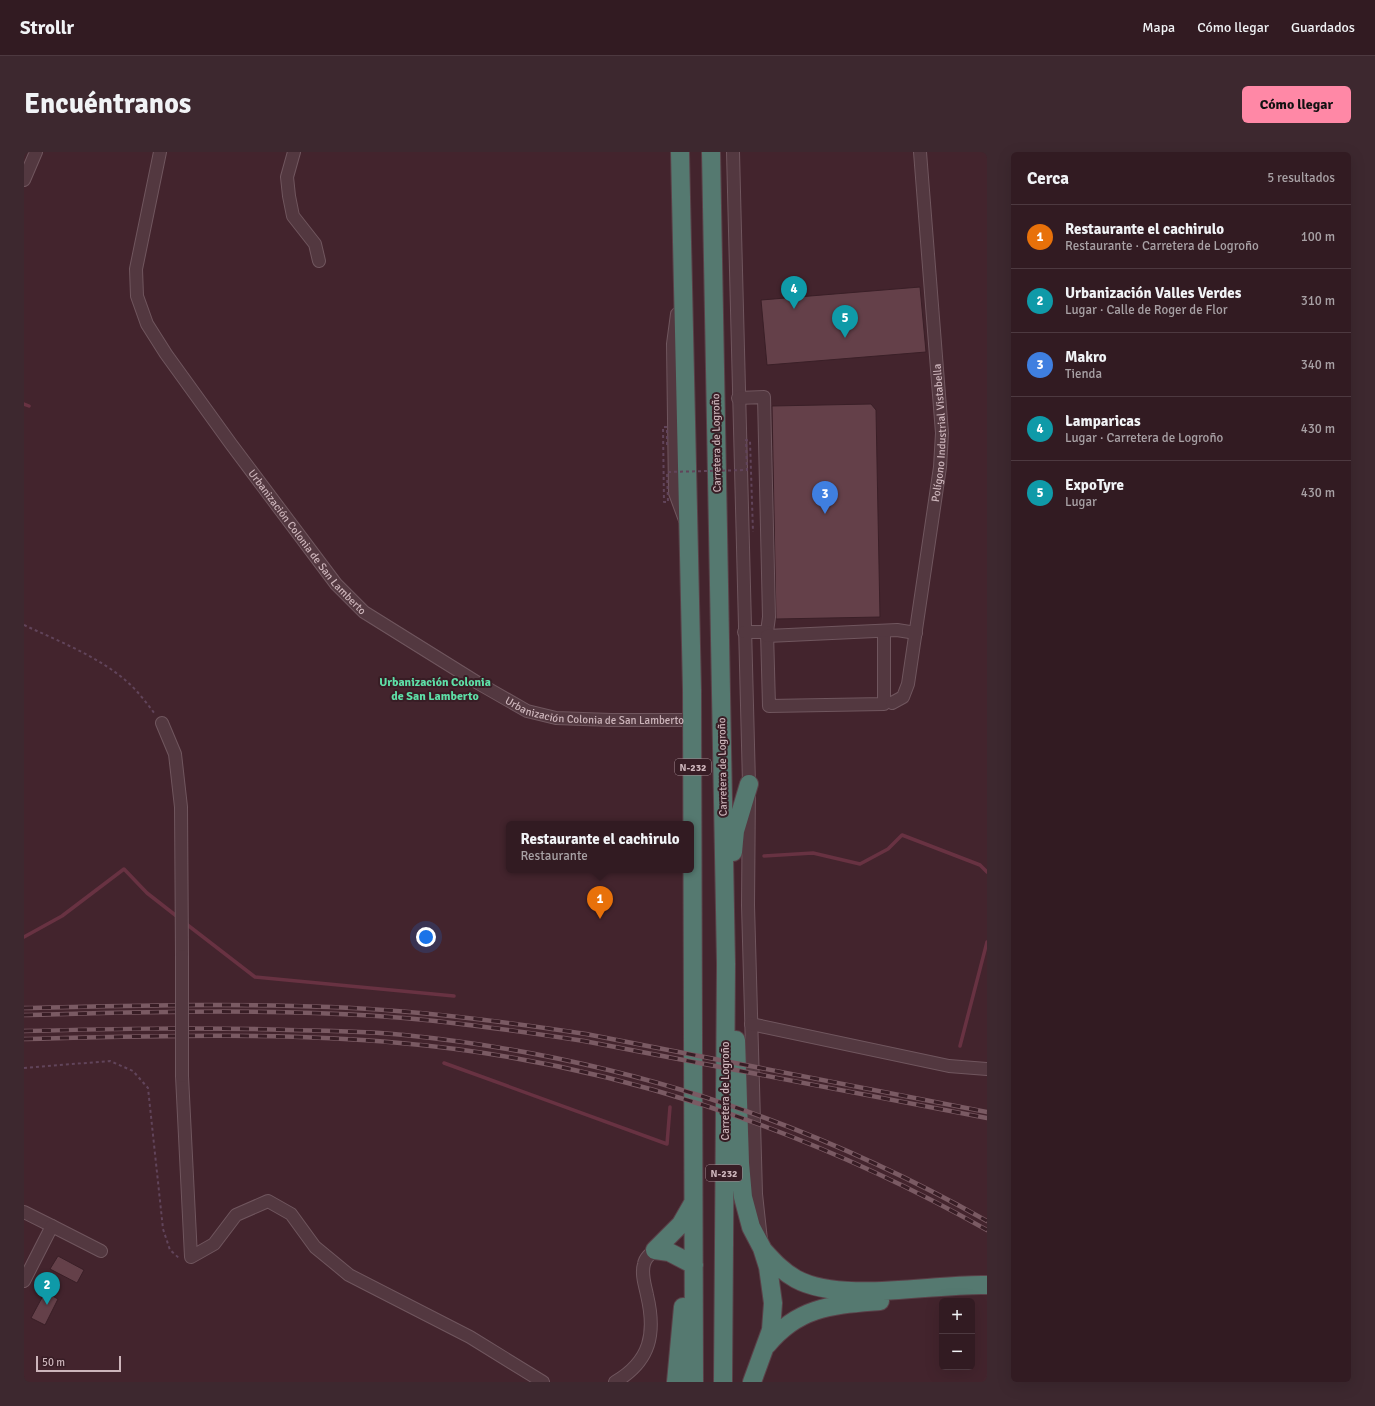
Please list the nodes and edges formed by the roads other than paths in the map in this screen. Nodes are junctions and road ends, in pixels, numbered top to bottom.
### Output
1 (36, 152) edge
2 (160, 152) edge
3 (294, 152) edge
4 (680, 152) edge
5 (711, 152) edge
6 (733, 152) edge
7 (920, 152) edge
8 (24, 180) edge
9 (319, 261) dead end
10 (738, 398) junction
11 (744, 632) junction
12 (884, 632) junction
13 (916, 633) junction
14 (767, 634) junction
15 (892, 704) dead end
16 (692, 720) junction
17 (162, 723) road end
18 (749, 784) junction
19 (692, 821) edge
20 (693, 873) edge
21 (726, 964) junction
22 (726, 983) junction
23 (751, 1024) junction
24 (987, 1069) edge
25 (694, 1202) junction
26 (24, 1212) edge
27 (52, 1226) junction
28 (762, 1248) junction
29 (655, 1250) junction
30 (101, 1251) dead end
31 (694, 1268) junction
32 (24, 1281) edge
33 (987, 1285) edge
34 (987, 1296) edge
35 (765, 1347) junction
36 (675, 1378) edge
37 (543, 1382) edge
38 (615, 1382) edge
39 (694, 1382) edge
40 (722, 1382) edge
41 (752, 1382) edge

1 - 8 street
2 - 16 street, Urbanización Colonia de San Lamberto
3 - 9 street
4 - 16 highway, N-232
5 - 21 highway, Carretera de Logroño / N-232
6 - 10 street
7 - 13 street, Polígono Industrial Vistabella
10 - 11 street
10 - 14 street
11 - 14 street
11 - 18 street
12 - 13 street
12 - 14 street
12 - 14 street
13 - 15 street, Polígono Industrial Vistabella
16 - 19 highway, N-232
17 - 37 street, bridge
18 - 21 highway
18 - 23 street
20 - 25 highway, N-232
21 - 22 highway, Carretera de Logroño / N-232
22 - 28 highway
22 - 40 highway, Carretera de Logroño / N-232
23 - 24 street
23 - 28 street
25 - 29 highway
25 - 31 highway, N-232
26 - 27 street
27 - 30 street
27 - 32 street
28 - 33 highway
28 - 35 highway
29 - 31 highway
29 - 38 street
31 - 36 highway
31 - 39 highway, N-232
34 - 35 highway
35 - 41 highway

